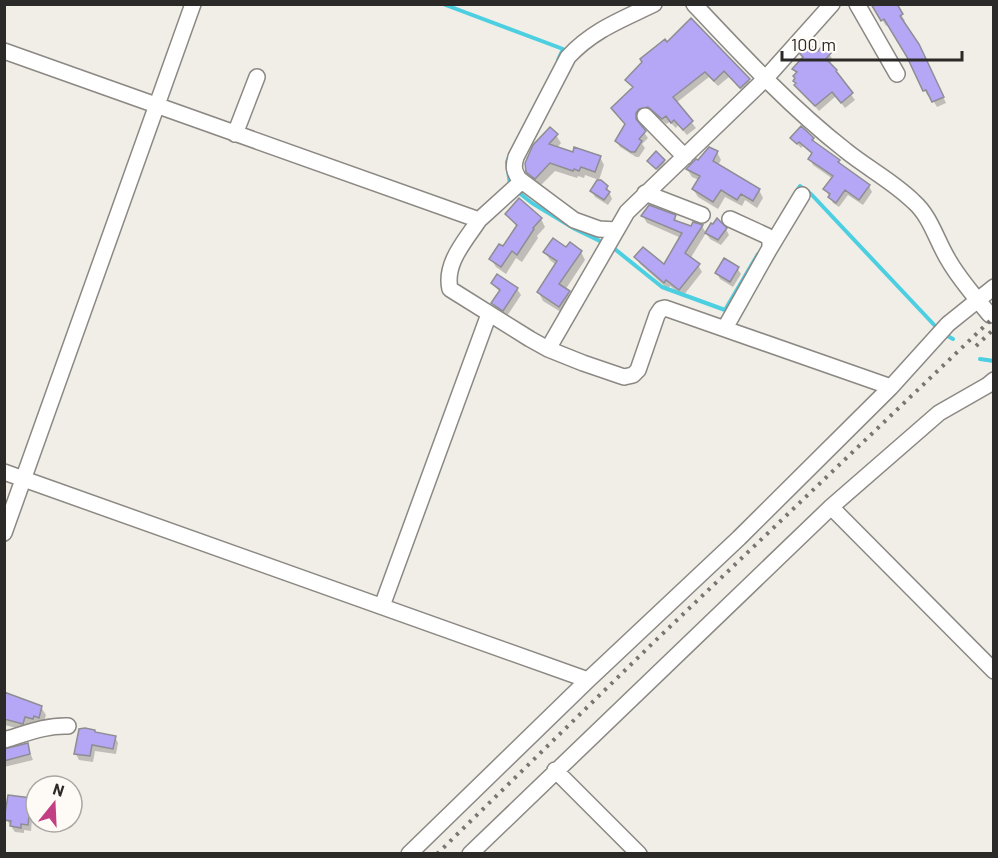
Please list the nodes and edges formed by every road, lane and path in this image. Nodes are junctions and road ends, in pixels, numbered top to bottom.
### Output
1 (194, 4) edge
2 (654, 4) edge
3 (694, 4) edge
4 (832, 4) edge
5 (857, 4) edge
6 (4, 51) edge
7 (897, 74) dead end
8 (257, 77) dead end
9 (765, 79) junction
10 (157, 106) junction
11 (645, 116) dead end
12 (235, 134) junction
13 (685, 157) junction
14 (522, 181) junction
15 (645, 193) junction
16 (802, 195) dead end
17 (702, 215) dead end
18 (730, 219) dead end
19 (479, 220) junction
20 (610, 240) junction
21 (770, 248) junction
22 (993, 287) edge
23 (978, 301) junction
24 (489, 314) junction
25 (990, 315) dead end
26 (725, 328) junction
27 (548, 349) junction
28 (992, 385) edge
29 (891, 387) junction
30 (4, 472) edge
31 (24, 479) junction
32 (831, 507) junction
33 (4, 533) edge
34 (382, 606) junction
35 (993, 671) edge
36 (588, 680) junction
37 (68, 726) dead end
38 (4, 740) edge
39 (555, 770) junction
40 (409, 854) edge
41 (470, 854) edge
42 (639, 854) edge

1 - 10 street
2 - 14 street
3 - 9 street
4 - 9 street
5 - 7 street
6 - 10 street
8 - 12 street
9 - 13 street
9 - 23 street
10 - 12 street
10 - 31 street
11 - 13 street
12 - 19 street
13 - 15 street
14 - 19 street
14 - 20 street
15 - 17 street
15 - 20 street
16 - 21 street
18 - 21 street
19 - 24 street
20 - 27 street
21 - 26 street
22 - 23 street
23 - 25 street
23 - 29 street
24 - 27 street
24 - 34 street
26 - 27 street
26 - 29 street
28 - 32 street
29 - 36 street
30 - 31 street
31 - 33 street
31 - 34 street
32 - 35 street
32 - 39 street
34 - 36 street
36 - 40 street
37 - 38 street
39 - 41 street
39 - 42 street

